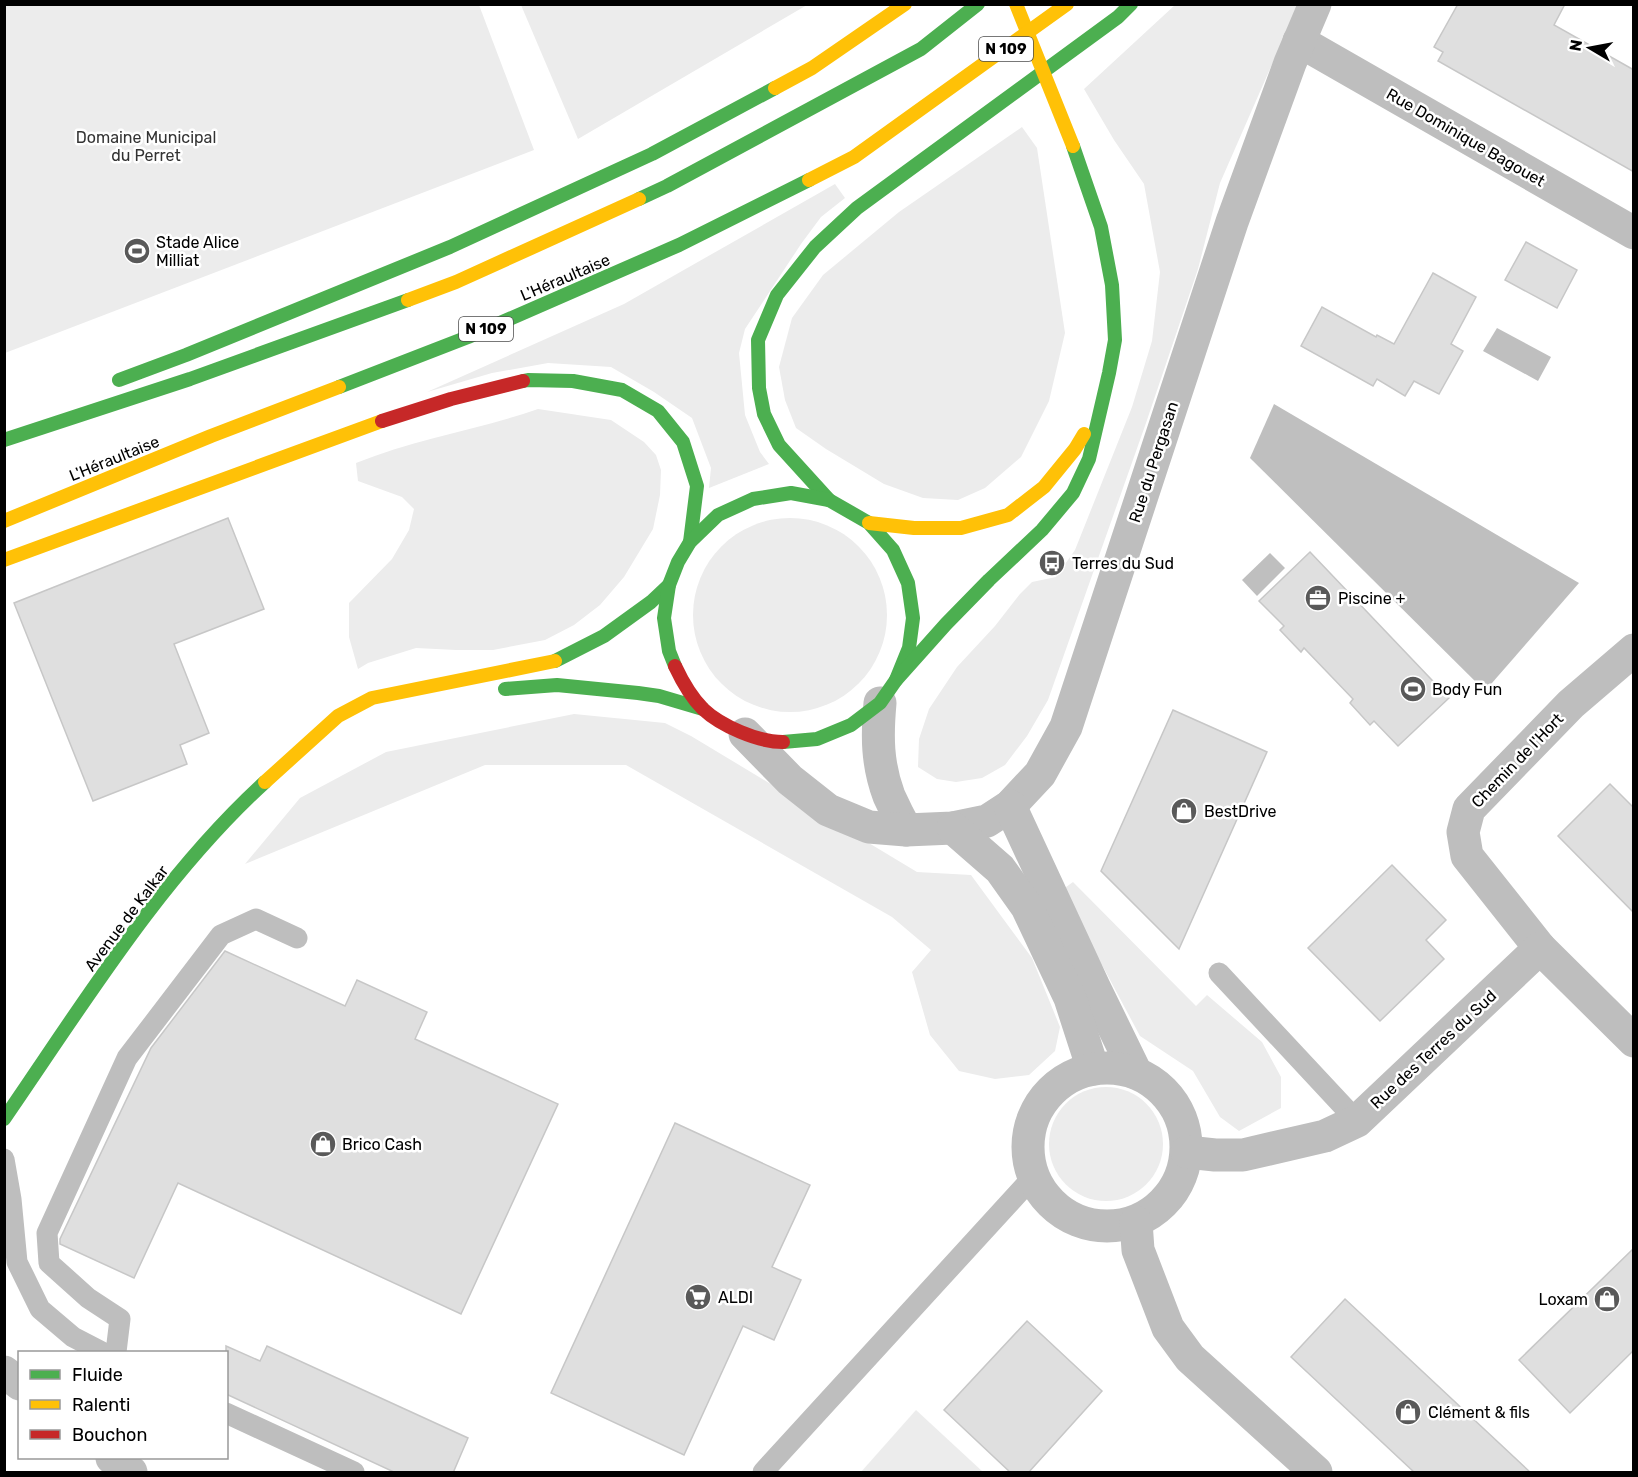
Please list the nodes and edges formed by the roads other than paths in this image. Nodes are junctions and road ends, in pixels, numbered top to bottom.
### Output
1 (978, 4) edge
2 (1016, 4) edge
3 (1067, 4) edge
4 (1131, 4) edge
5 (1315, 4) edge
6 (902, 7) edge
7 (1299, 41) junction
8 (1634, 232) edge
9 (111, 383) dead end
10 (1104, 397) junction
11 (4, 440) edge
12 (829, 500) junction
13 (4, 520) edge
14 (869, 523) junction
15 (690, 542) junction
16 (4, 561) edge
17 (669, 585) junction
18 (1634, 650) edge
19 (495, 690) dead end
20 (888, 691) junction
21 (703, 708) junction
22 (344, 730) dead end
23 (745, 734) junction
24 (296, 754) junction
25 (1010, 806) junction
26 (953, 828) junction
27 (906, 830) junction
28 (297, 938) dead end
29 (1540, 948) junction
30 (1220, 973) dead end
31 (1634, 1041) edge
32 (1093, 1069) junction
33 (1136, 1074) junction
34 (4, 1119) edge
35 (1357, 1121) junction
36 (1187, 1152) junction
37 (4, 1159) edge
38 (1033, 1178) junction
39 (1136, 1222) junction
40 (99, 1351) edge
41 (116, 1351) edge
42 (4, 1372) edge
43 (18, 1382) edge
44 (228, 1414) edge
45 (113, 1459) edge
46 (130, 1473) edge
47 (354, 1473) edge
48 (763, 1473) edge
49 (1316, 1473) edge

1 - 11 main road
2 - 10 main road
3 - 13 main road, L'Héraultaise / N 109
4 - 12 main road
5 - 7 street, Rue du Pergasan
6 - 9 main road
7 - 8 street, Rue Dominique Bagouet
7 - 25 street, Rue du Pergasan
10 - 14 main road
10 - 20 main road
12 - 14 main road
12 - 15 main road
14 - 20 main road
15 - 16 main road
15 - 17 main road
17 - 21 main road
17 - 24 main road, Avenue de Kalkar
18 - 29 street, Chemin de l'Hort
19 - 21 main road
20 - 23 main road
20 - 27 street
21 - 23 main road
22 - 24 main road, Avenue de Kalkar
23 - 27 street, Rue du Pergasan
24 - 34 main road, Avenue de Kalkar
25 - 26 street, Rue du Pergasan
25 - 33 street
26 - 27 street, Rue du Pergasan
26 - 32 street
28 - 41 lane
29 - 31 street
29 - 35 street, Rue des Terres du Sud
30 - 35 lane
32 - 33 street
32 - 38 street
33 - 36 street
35 - 36 street, Rue des Terres du Sud
36 - 39 street
37 - 40 lane
38 - 39 street
38 - 48 lane
39 - 49 street
42 - 43 street
44 - 47 lane
45 - 46 street

